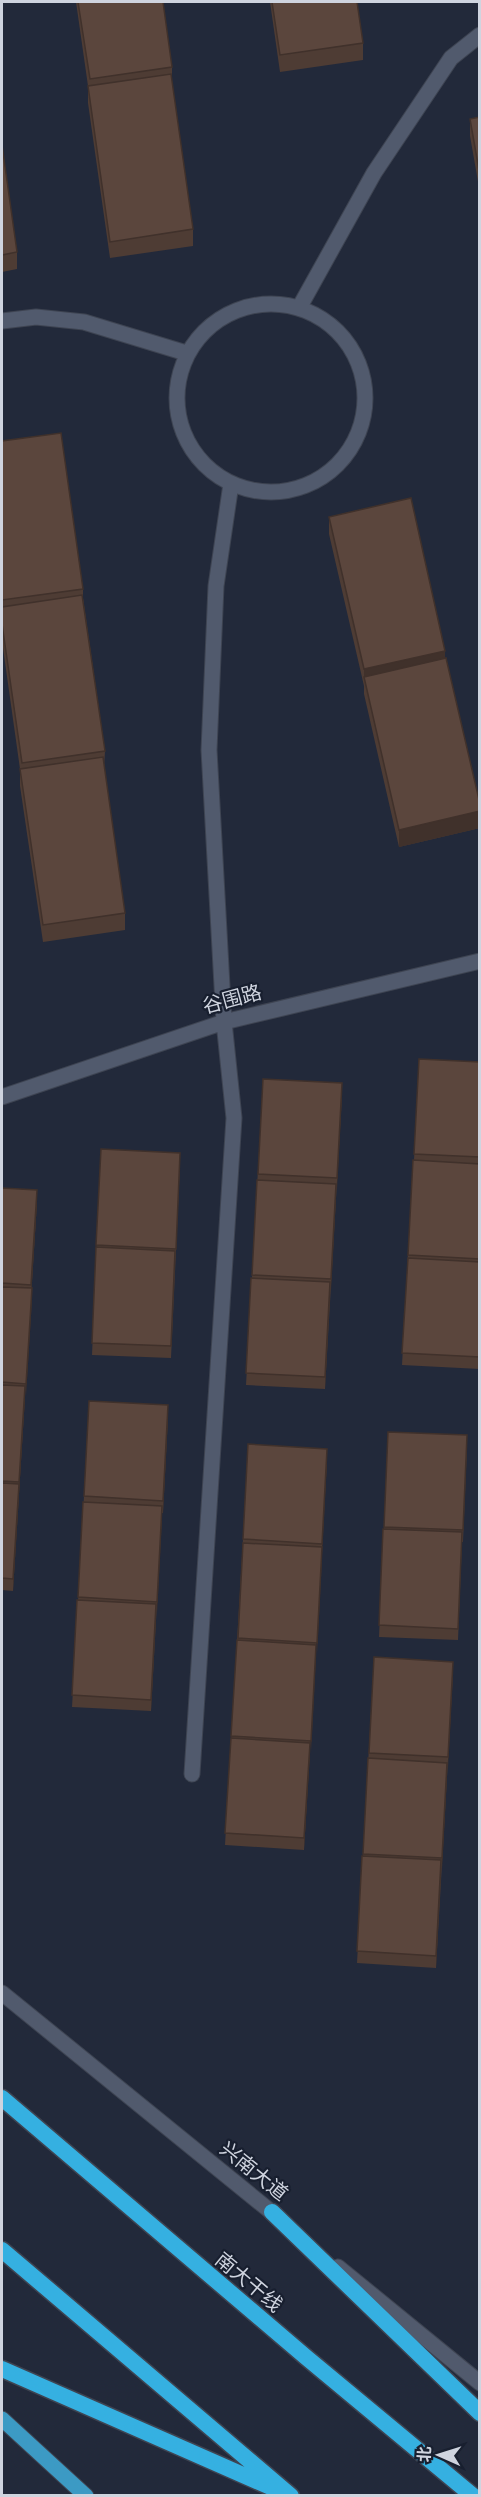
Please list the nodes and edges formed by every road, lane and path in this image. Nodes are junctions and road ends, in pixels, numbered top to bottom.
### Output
1 (480, 35) edge
2 (299, 308) junction
3 (2, 321) edge
4 (186, 353) junction
5 (231, 484) junction
6 (480, 961) edge
7 (225, 1022) junction
8 (2, 1097) edge
9 (192, 1774) dead end
10 (2, 1993) edge
11 (2, 2098) edge
12 (272, 2212) junction
13 (2, 2250) edge
14 (2, 2369) edge
15 (480, 2383) edge
16 (480, 2413) edge
17 (2, 2419) edge
18 (86, 2496) edge
19 (290, 2496) edge
20 (473, 2496) edge

1 - 2 street
2 - 4 street
2 - 5 street
3 - 4 street
4 - 5 street
5 - 7 street
6 - 7 street, 谷围路
7 - 8 street, 谷围路
7 - 9 street
10 - 12 street, 兴南大道
11 - 20 highway, 南大干线
12 - 15 street, 兴南大道
12 - 16 highway
13 - 19 highway
14 - 19 highway
17 - 18 main road

